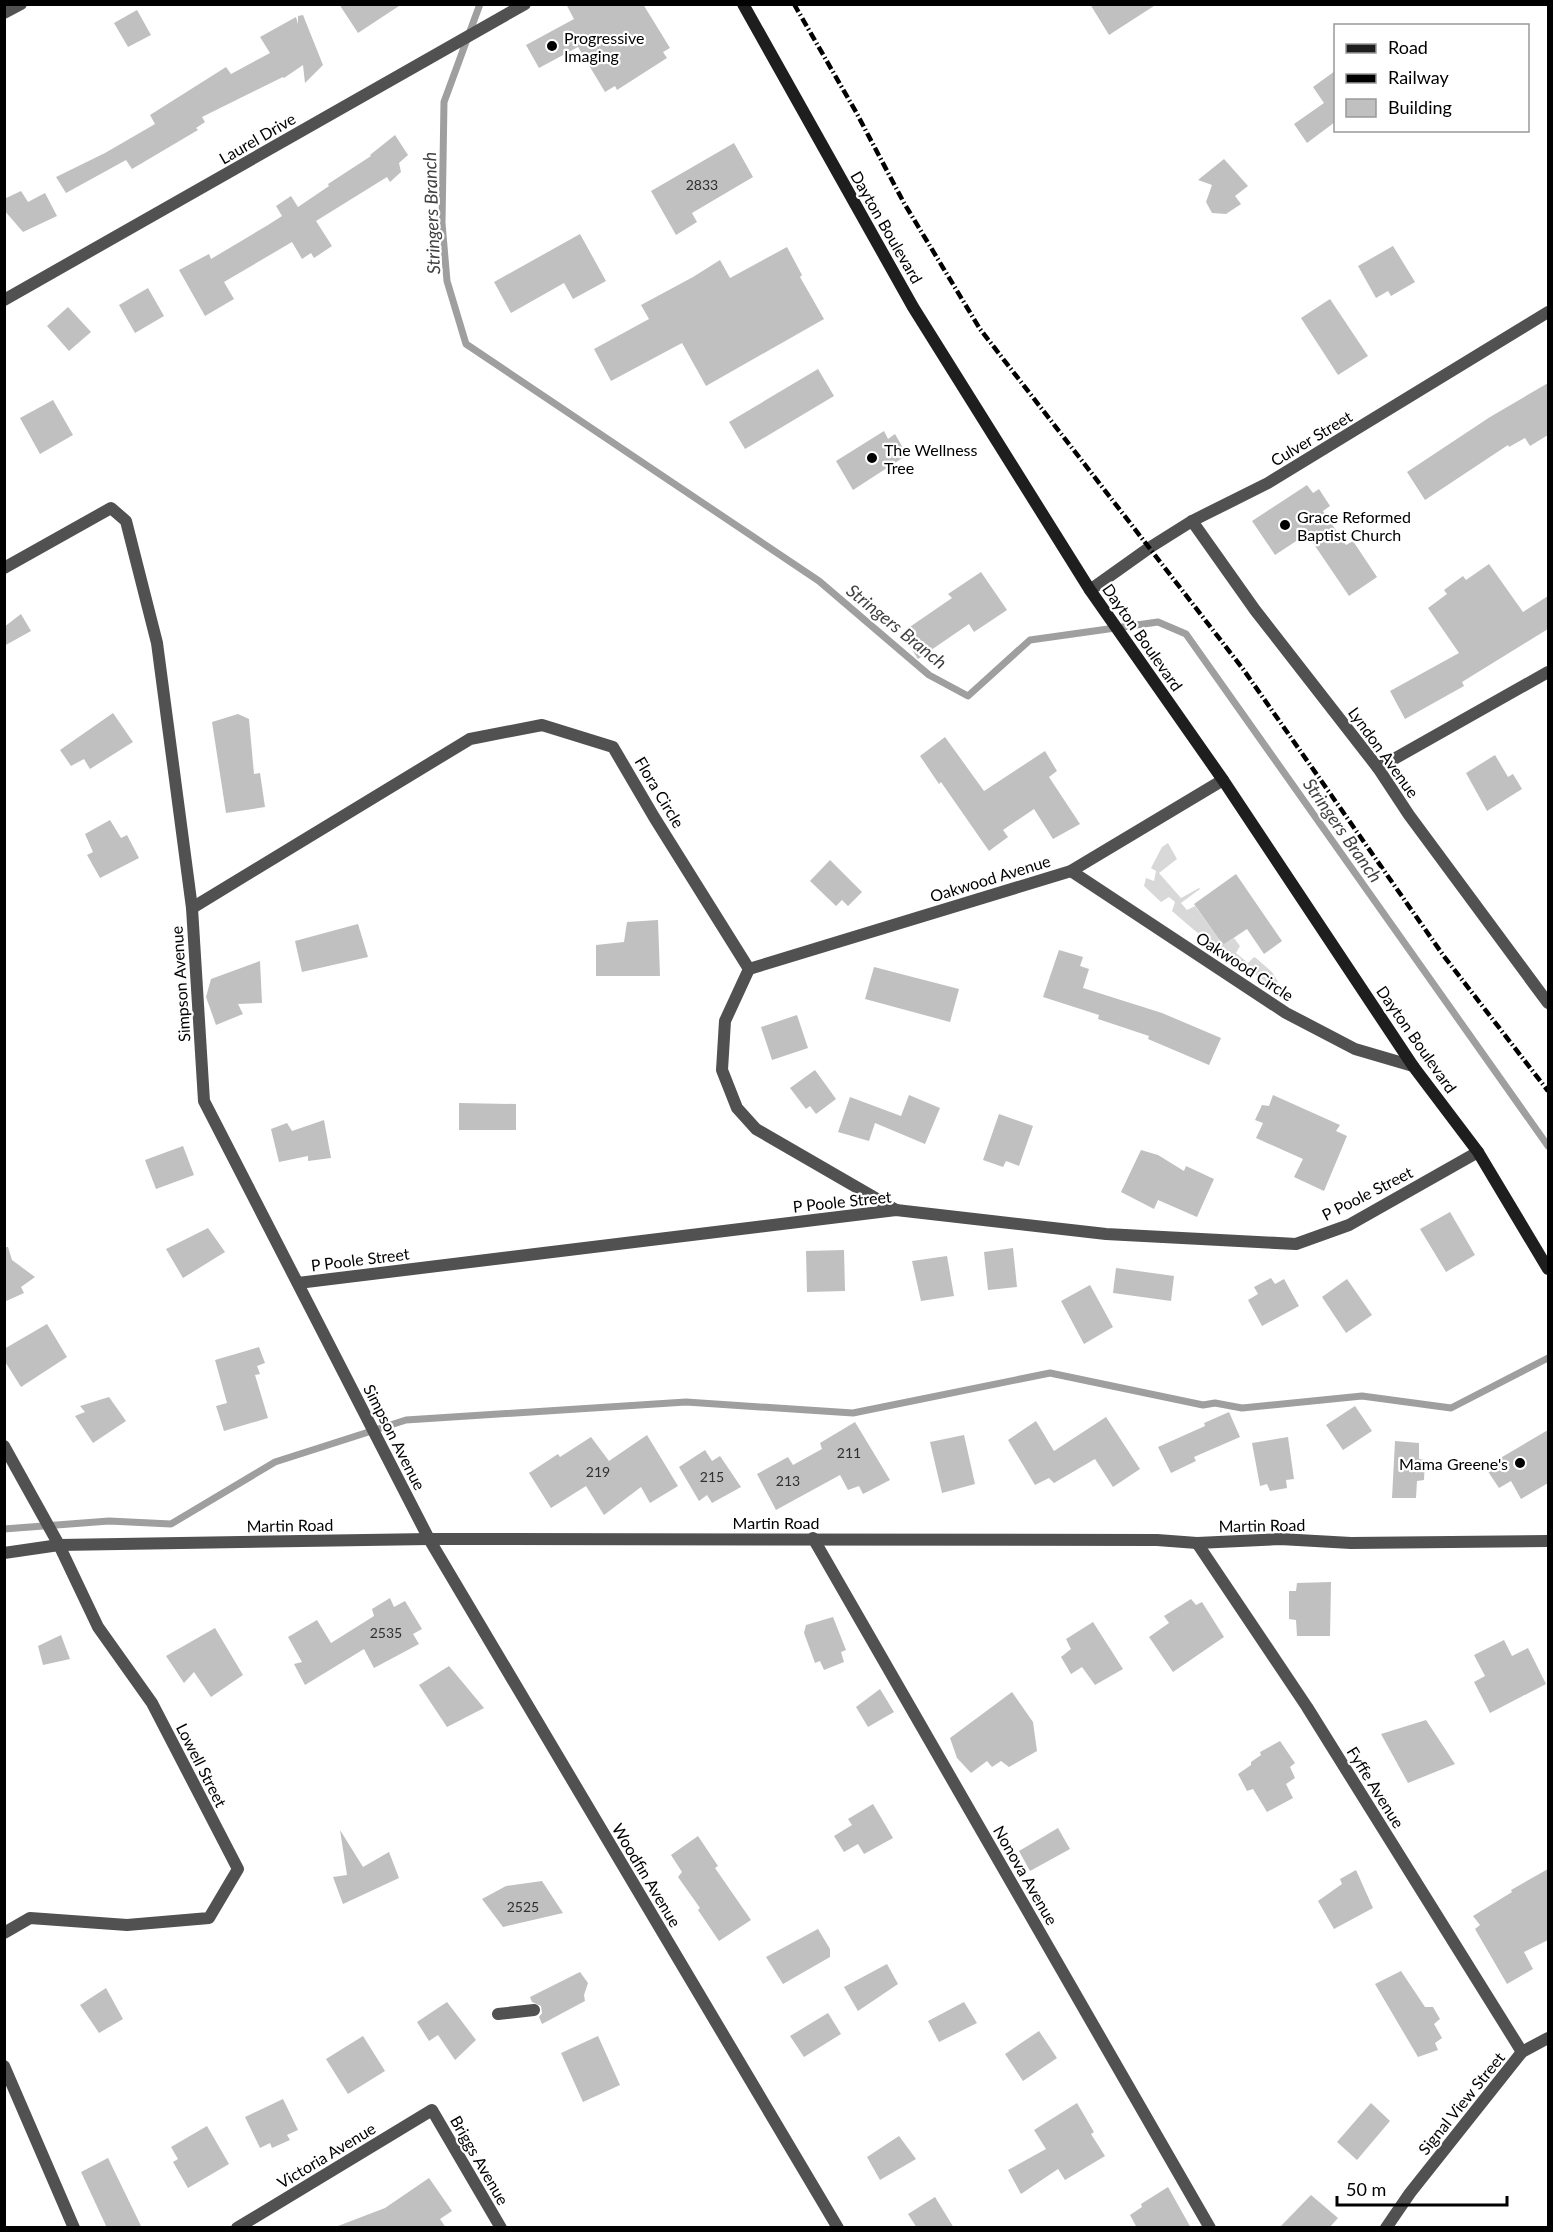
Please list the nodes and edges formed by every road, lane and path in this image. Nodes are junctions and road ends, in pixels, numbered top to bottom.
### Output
1 (21, 4) edge
2 (525, 4) edge
3 (743, 4) edge
4 (4, 13) edge
5 (4, 300) edge
6 (1548, 312) edge
7 (1192, 521) junction
8 (4, 568) edge
9 (1090, 590) junction
10 (1548, 672) edge
11 (1378, 768) junction
12 (1223, 780) junction
13 (1071, 871) junction
14 (192, 908) junction
15 (749, 969) junction
16 (1548, 1003) edge
17 (1413, 1066) junction
18 (1478, 1152) junction
19 (896, 1210) junction
20 (1548, 1269) edge
21 (298, 1283) junction
22 (4, 1446) edge
23 (813, 1538) junction
24 (429, 1539) junction
25 (1548, 1541) edge
26 (1197, 1543) junction
27 (59, 1545) junction
28 (4, 1553) edge
29 (4, 1933) edge
30 (534, 2010) dead end
31 (498, 2014) dead end
32 (1548, 2038) edge
33 (1522, 2052) junction
34 (4, 2066) edge
35 (432, 2110) joint
36 (74, 2228) edge
37 (237, 2228) edge
38 (501, 2228) edge
39 (838, 2228) edge
40 (1210, 2228) edge
41 (1386, 2228) edge

1 - 4 street
2 - 5 street, Laurel Drive
3 - 9 main road, Dayton Boulevard
6 - 7 street, Culver Street
7 - 9 street, Culver Street
7 - 11 street, Lyndon Avenue
8 - 14 street, Simpson Avenue
9 - 12 main road, Dayton Boulevard
10 - 11 street
11 - 16 street, Lyndon Avenue
12 - 13 street, Oakwood Avenue
12 - 17 main road, Dayton Boulevard
13 - 15 street, Oakwood Avenue
13 - 17 street, Oakwood Circle
14 - 15 street, Flora Circle
14 - 21 street, Simpson Avenue
15 - 19 street
17 - 18 main road, Dayton Boulevard
18 - 19 street, P Poole Street
18 - 20 main road, Dayton Boulevard
19 - 21 street, P Poole Street
21 - 24 street, Simpson Avenue
22 - 27 street, Lowell Street
23 - 24 street, Martin Road
23 - 26 street, Martin Road
23 - 40 street, Nonova Avenue
24 - 27 street, Martin Road
24 - 39 street, Woodfin Avenue
25 - 26 street, Martin Road
26 - 33 street, Fyffe Avenue
27 - 28 street, Martin Road
27 - 29 street, Lowell Street
30 - 31 street
32 - 33 street, Signal View Street
33 - 41 street, Signal View Street
34 - 36 street
35 - 37 street, Victoria Avenue
35 - 38 street, Briggs Avenue

